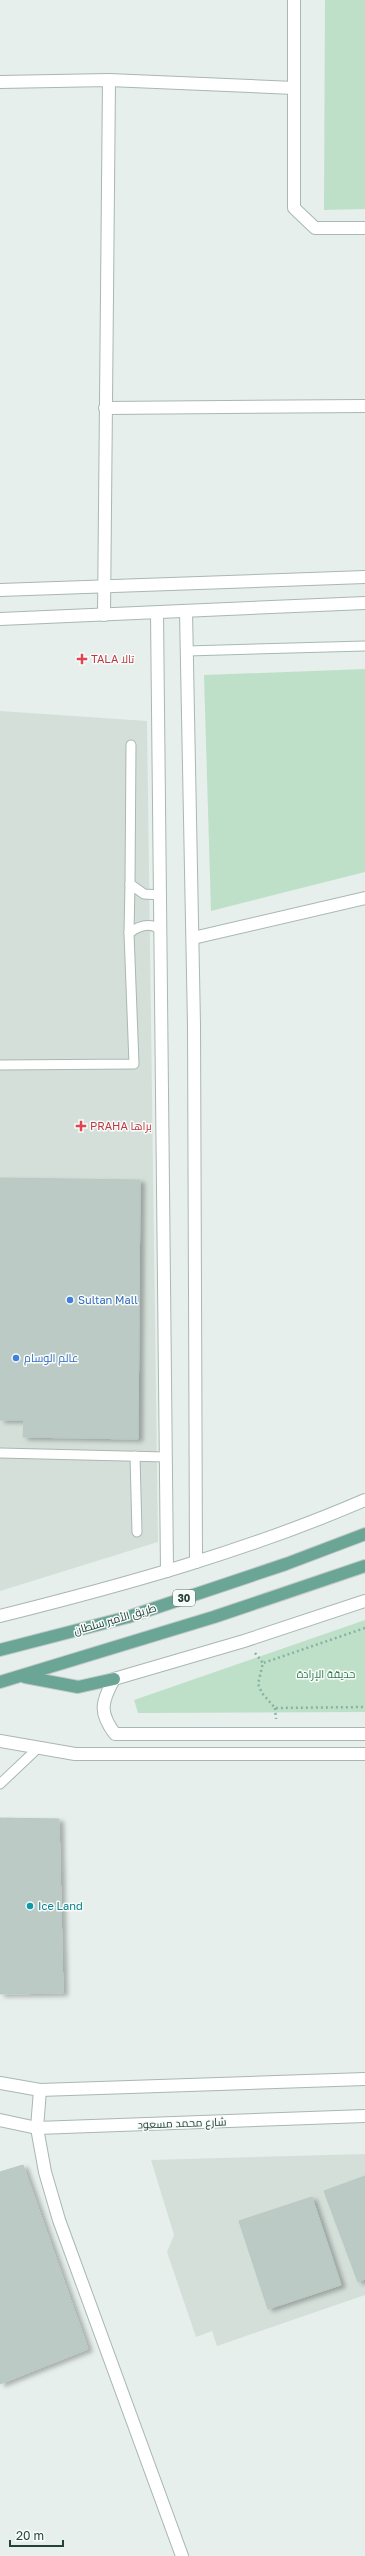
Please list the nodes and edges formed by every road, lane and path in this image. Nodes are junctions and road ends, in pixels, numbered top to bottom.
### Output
1 (294, 0) edge
2 (109, 80) junction
3 (0, 82) edge
4 (294, 88) junction
5 (365, 228) edge
6 (365, 406) edge
7 (105, 408) junction
8 (365, 577) edge
9 (103, 586) junction
10 (0, 590) edge
11 (365, 602) edge
12 (186, 611) junction
13 (157, 613) junction
14 (104, 615) junction
15 (0, 618) edge
16 (365, 646) edge
17 (186, 651) junction
18 (131, 745) dead end
19 (130, 884) junction
20 (161, 895) junction
21 (365, 898) edge
22 (161, 930) junction
23 (129, 933) junction
24 (193, 938) junction
25 (0, 1065) edge
26 (0, 1453) edge
27 (135, 1456) junction
28 (166, 1457) junction
29 (365, 1500) edge
30 (137, 1532) dead end
31 (365, 1534) edge
32 (196, 1562) junction
33 (365, 1566) edge
34 (167, 1571) junction
35 (365, 1601) edge
36 (0, 1616) edge
37 (365, 1628) edge
38 (0, 1650) edge
39 (22, 1676) junction
40 (114, 1678) junction
41 (0, 1682) edge
42 (365, 1707) edge
43 (365, 1734) edge
44 (0, 1742) edge
45 (37, 1749) junction
46 (365, 1754) edge
47 (0, 1784) edge
48 (365, 2079) edge
49 (0, 2083) edge
50 (40, 2090) junction
51 (365, 2116) edge
52 (0, 2120) edge
53 (37, 2128) junction
54 (182, 2556) edge

1 - 4 street
2 - 3 street
2 - 4 street
2 - 7 street
4 - 5 street
6 - 7 street
7 - 9 street
8 - 9 street
9 - 10 street
9 - 14 street
11 - 12 street
12 - 13 street
12 - 17 street
13 - 14 street
13 - 20 street
14 - 15 street
16 - 17 lane
17 - 24 street
18 - 19 lane
19 - 20 lane
19 - 23 lane
20 - 22 street
21 - 24 street
22 - 23 lane
22 - 28 street
23 - 25 lane
24 - 32 street
26 - 27 lane
27 - 28 lane
27 - 30 lane
28 - 34 street
29 - 32 street
31 - 38 main road, طريق الأمير سلطان / 30
32 - 34 street
33 - 39 main road
34 - 36 street
35 - 40 street
37 - 42 path
39 - 40 main road
39 - 41 main road
40 - 43 street
44 - 45 street
45 - 46 street
45 - 47 lane
48 - 50 street
49 - 50 street
50 - 53 street
51 - 53 street, شارع محمد مسعود
52 - 53 street, شارع محمد مسعود
53 - 54 street

